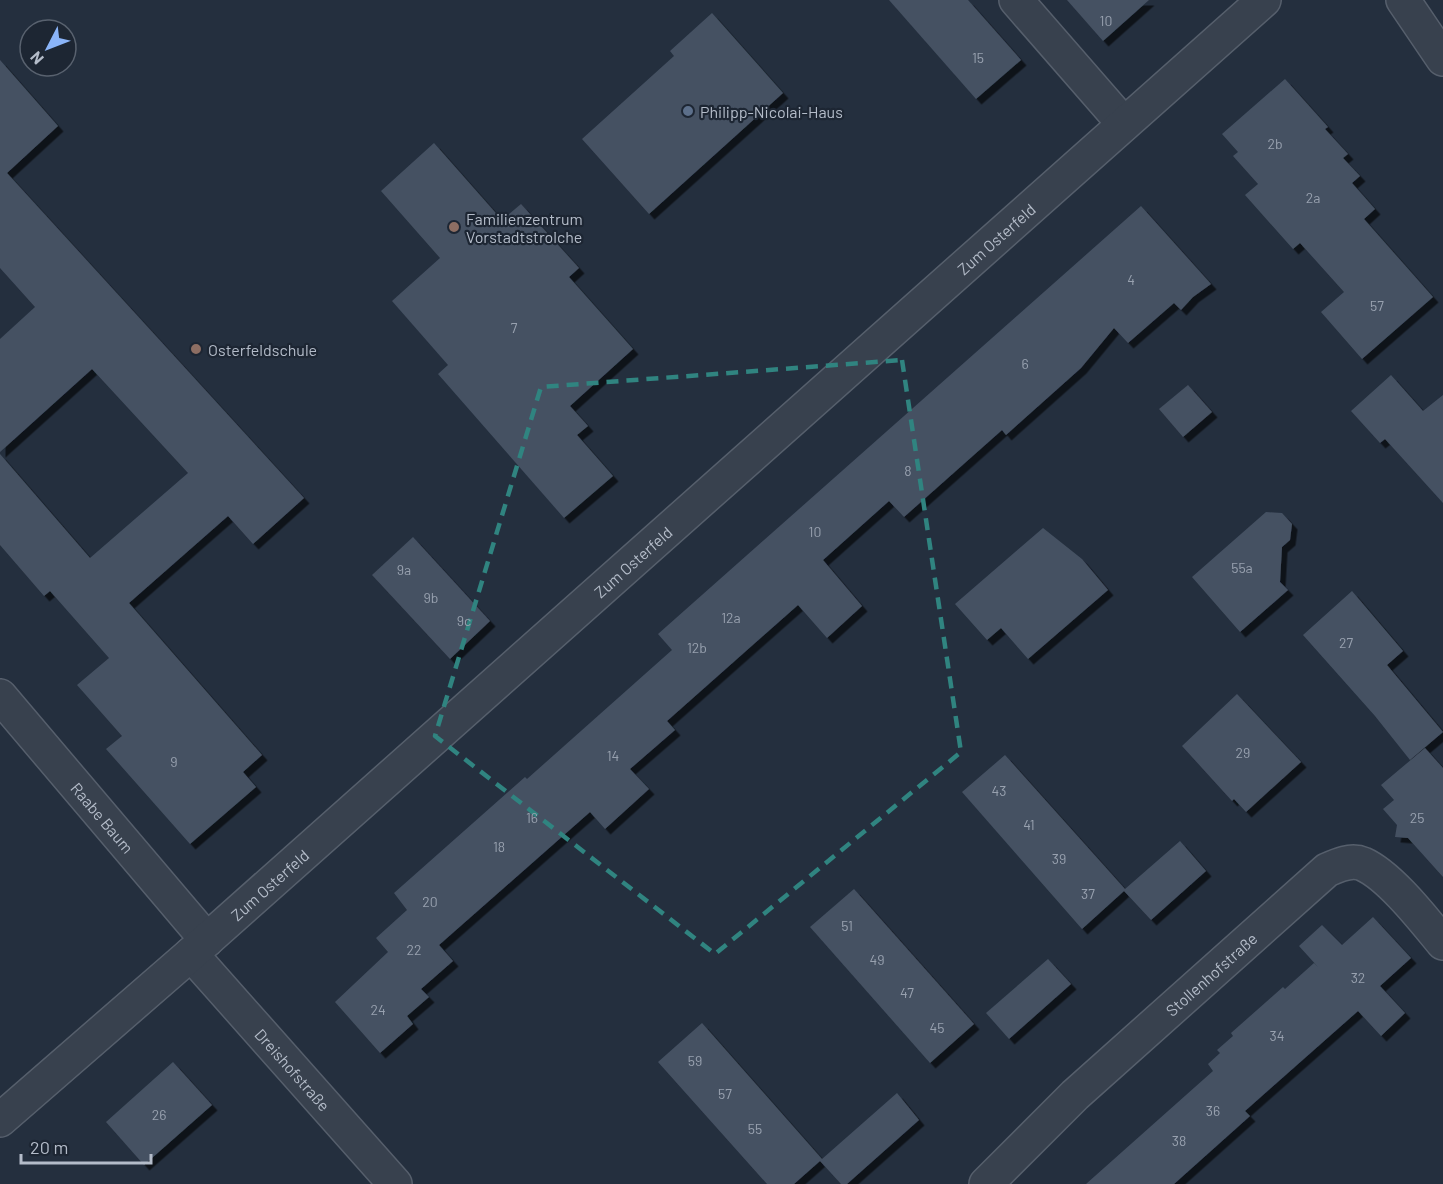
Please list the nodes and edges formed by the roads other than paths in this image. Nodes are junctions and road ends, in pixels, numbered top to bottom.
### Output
1 (1016, 0) edge
2 (1264, 0) edge
3 (1403, 0) edge
4 (1443, 59) edge
5 (1124, 124) junction
6 (0, 696) edge
7 (1443, 943) edge
8 (199, 947) junction
9 (0, 1120) edge
10 (395, 1184) edge
11 (986, 1184) edge

1 - 5 street
2 - 5 street, Zum Osterfeld
3 - 4 street
5 - 8 street, Zum Osterfeld
6 - 8 street, Raabe Baum
7 - 11 street, Stollenhofstraße
8 - 9 street, Zum Osterfeld
8 - 10 street, Dreishofstraße

